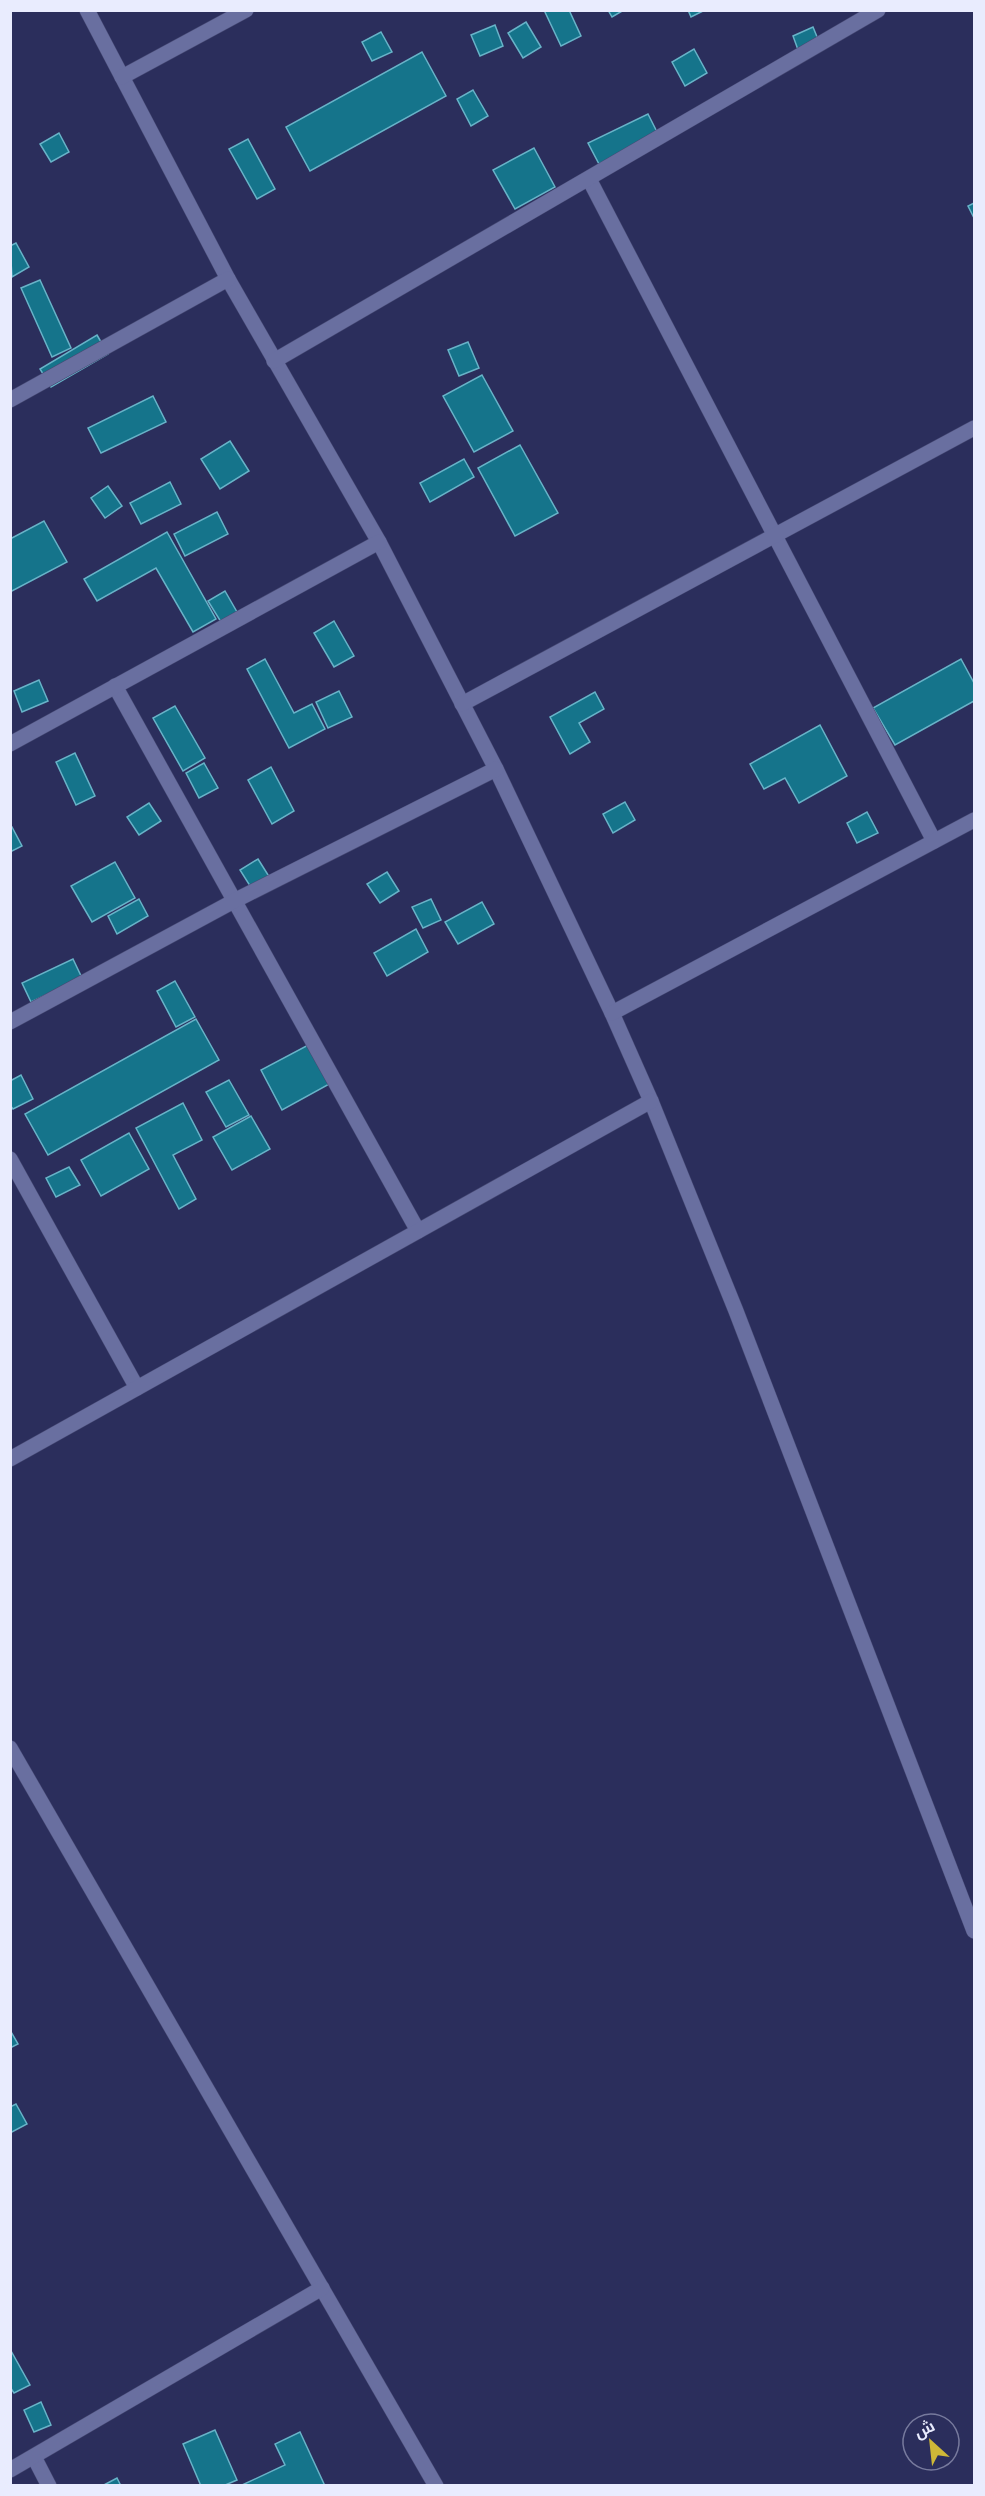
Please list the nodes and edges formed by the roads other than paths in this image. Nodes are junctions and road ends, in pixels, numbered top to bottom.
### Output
1 (87, 10) edge
2 (246, 10) edge
3 (879, 10) edge
4 (852, 17) edge
5 (122, 77) junction
6 (589, 179) junction
7 (228, 279) junction
8 (274, 361) junction
9 (10, 400) edge
10 (975, 428) edge
11 (775, 536) junction
12 (379, 542) junction
13 (115, 686) junction
14 (462, 704) junction
15 (10, 744) edge
16 (496, 769) junction
17 (975, 820) edge
18 (934, 841) junction
19 (234, 901) junction
20 (612, 1013) junction
21 (10, 1022) edge
22 (651, 1101) junction
23 (10, 1160) edge
24 (418, 1231) junction
25 (137, 1388) junction
26 (10, 1459) edge
27 (10, 1748) edge
28 (975, 1931) edge
29 (322, 2288) junction
30 (34, 2457) junction
31 (10, 2470) edge
32 (49, 2486) edge
33 (436, 2486) edge

1 - 5 street
2 - 5 street
3 - 4 street
4 - 6 street
5 - 7 street
6 - 8 street
6 - 11 street
7 - 8 street
7 - 9 street
8 - 12 street
10 - 11 street
11 - 14 street
11 - 18 street
12 - 13 street
12 - 14 street
13 - 15 street
13 - 19 street
14 - 16 street
16 - 19 street
16 - 20 street
17 - 18 street
18 - 20 street
19 - 21 street
19 - 24 street
20 - 22 street
22 - 24 street
22 - 28 street
23 - 25 street
24 - 25 street
25 - 26 street
27 - 29 street
29 - 30 street
29 - 33 street
30 - 31 street
30 - 32 street

